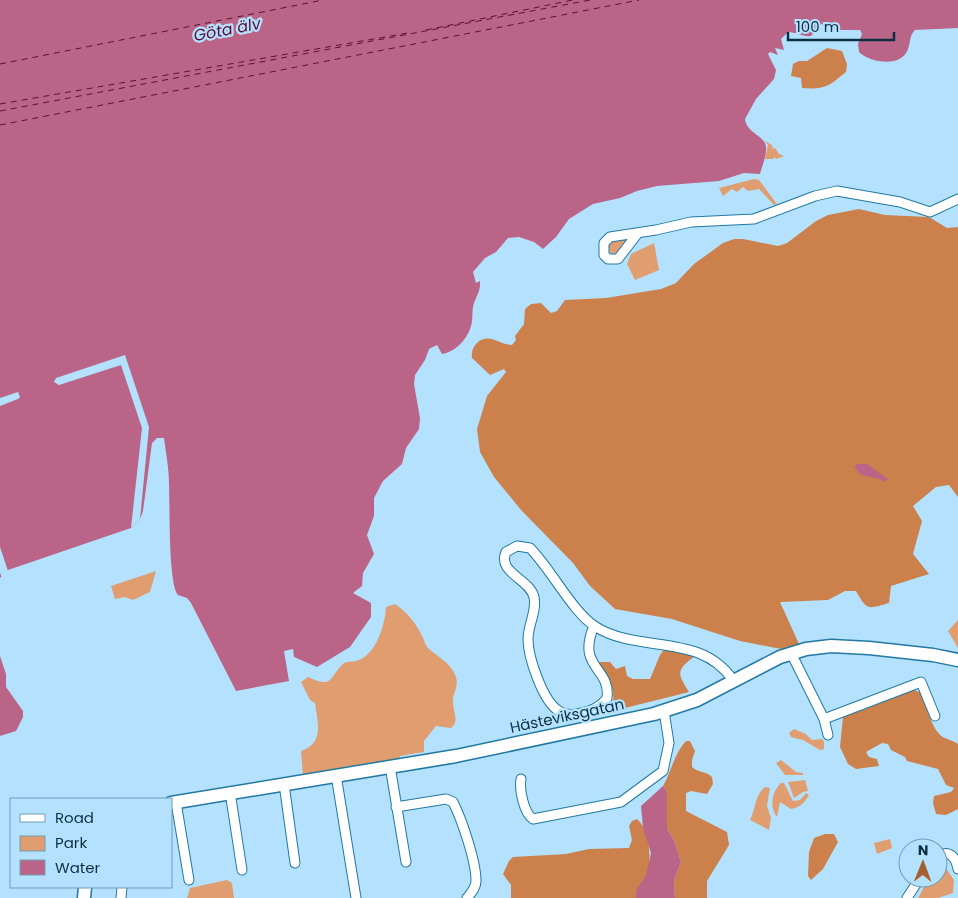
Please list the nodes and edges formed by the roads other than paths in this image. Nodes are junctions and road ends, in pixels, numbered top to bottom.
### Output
1 (958, 199) edge
2 (638, 234) dead end
3 (594, 626) junction
4 (791, 653) junction
5 (958, 660) edge
6 (733, 680) junction
7 (664, 712) junction
8 (935, 716) dead end
9 (824, 719) junction
10 (828, 735) dead end
11 (390, 766) junction
12 (336, 775) junction
13 (521, 778) dead end
14 (284, 784) junction
15 (230, 792) junction
16 (174, 802) edge
17 (396, 807) junction
18 (948, 854) edge
19 (406, 862) dead end
20 (295, 863) dead end
21 (958, 869) edge
22 (242, 870) dead end
23 (188, 880) dead end
24 (356, 898) edge
25 (467, 898) edge

1 - 2 street
3 - 3 street
3 - 6 street
4 - 5 street, Hästeviksgatan
4 - 6 street, Hästeviksgatan
4 - 9 street
6 - 7 street, Hästeviksgatan
7 - 11 street, Hästeviksgatan
7 - 13 street
8 - 9 street
9 - 10 street
11 - 12 street, Hästeviksgatan
11 - 17 street
12 - 14 street, Hästeviksgatan
12 - 24 street
14 - 15 street, Hästeviksgatan
14 - 20 street
15 - 16 street, Hästeviksgatan
15 - 22 street
16 - 23 street
17 - 19 street
17 - 25 street
18 - 21 street

